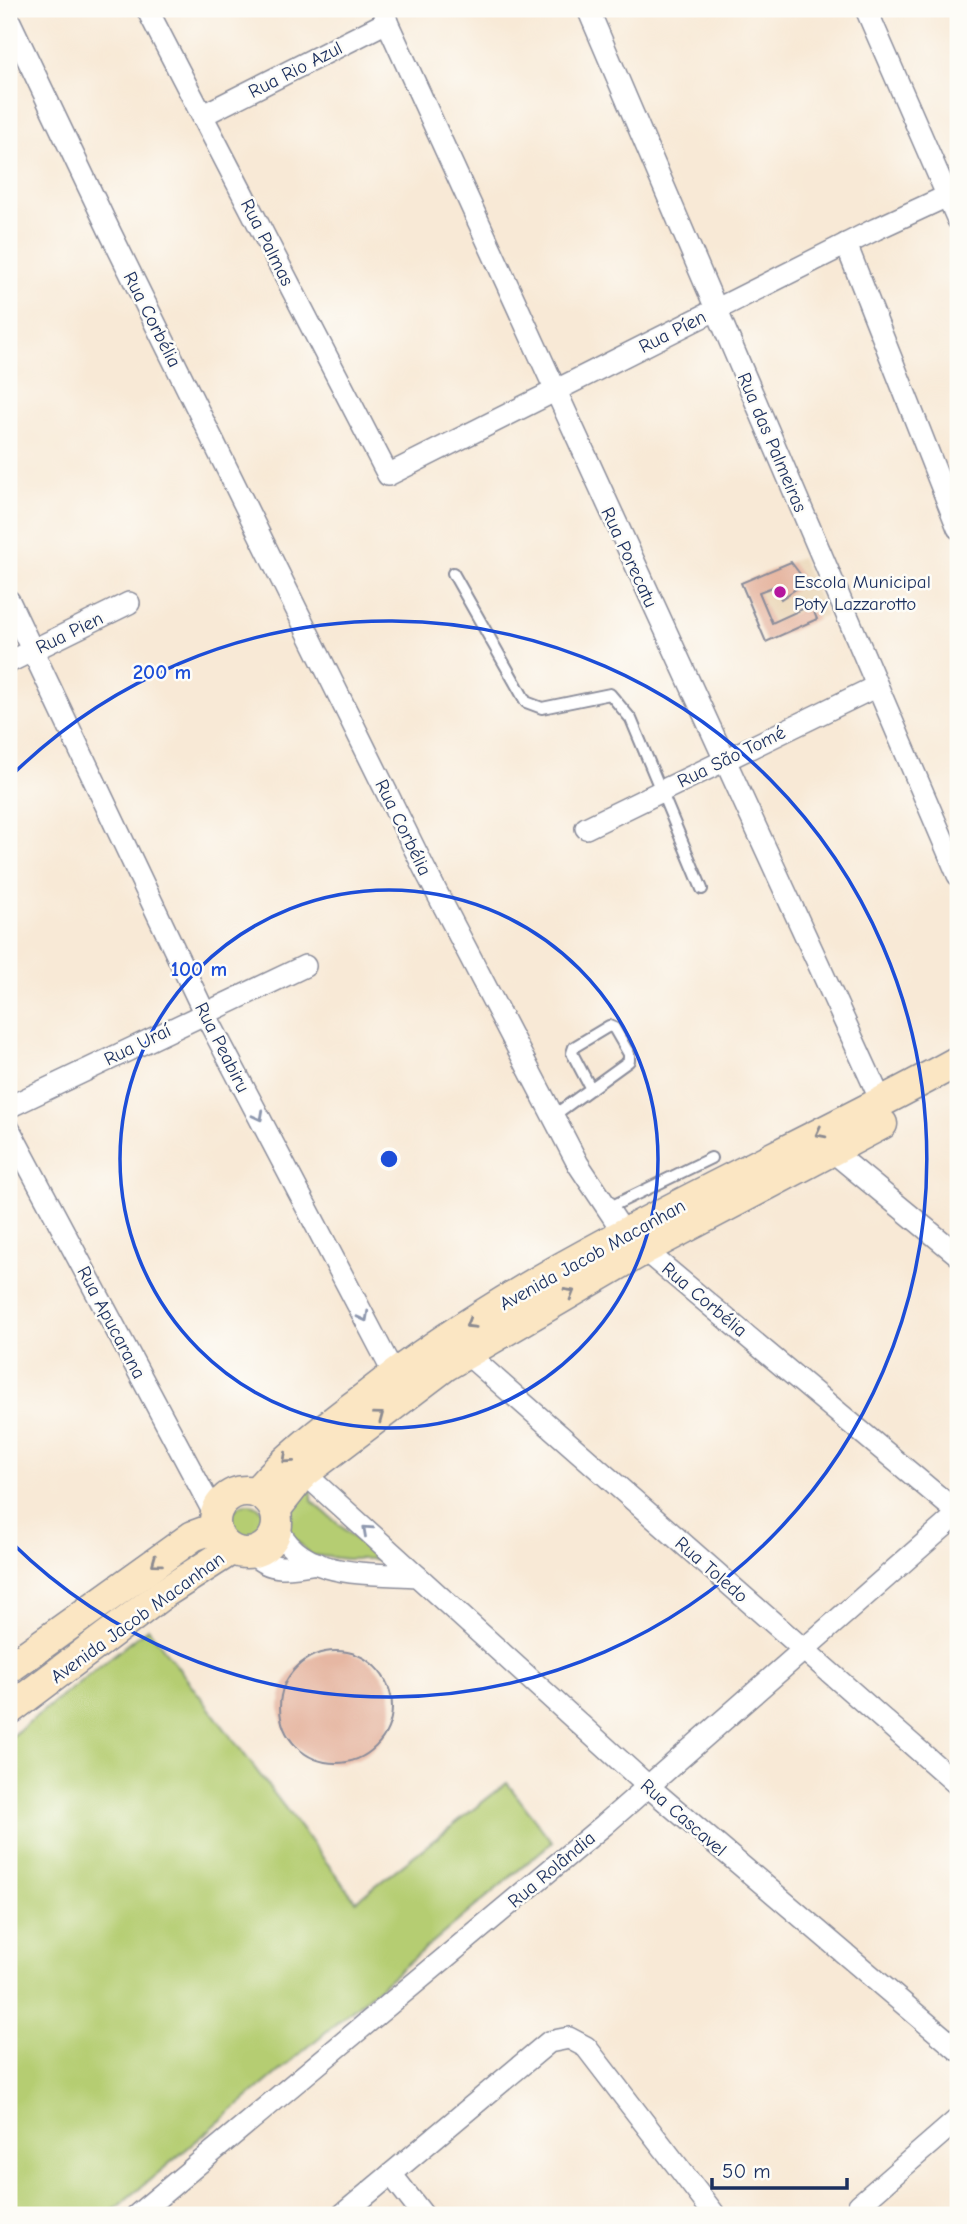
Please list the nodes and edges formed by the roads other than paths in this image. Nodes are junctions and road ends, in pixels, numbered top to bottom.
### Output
1 (147, 9) edge
2 (588, 9) edge
3 (866, 9) edge
4 (386, 15) edge
5 (9, 20) edge
6 (202, 116) junction
7 (953, 193) edge
8 (958, 220) edge
9 (846, 244) junction
10 (716, 309) junction
11 (553, 390) junction
12 (388, 475) joint
13 (958, 528) edge
14 (453, 573) dead end
15 (9, 601) edge
16 (129, 603) dead end
17 (34, 649) junction
18 (9, 662) edge
19 (877, 686) junction
20 (723, 758) junction
21 (662, 790) junction
22 (586, 828) dead end
23 (958, 875) edge
24 (702, 889) dead end
25 (305, 966) dead end
26 (204, 1012) junction
27 (958, 1061) edge
28 (958, 1083) edge
29 (591, 1089) junction
30 (882, 1103) junction
31 (9, 1107) edge
32 (553, 1116) junction
33 (9, 1129) edge
34 (832, 1151) junction
35 (710, 1158) dead end
36 (607, 1208) junction
37 (635, 1241) junction
38 (958, 1255) edge
39 (466, 1353) junction
40 (394, 1374) junction
41 (304, 1473) junction
42 (269, 1509) junction
43 (958, 1513) edge
44 (229, 1536) junction
45 (317, 1563) junction
46 (417, 1576) junction
47 (804, 1649) junction
48 (11, 1662) edge
49 (9, 1710) edge
50 (958, 1785) edge
51 (649, 1787) junction
52 (958, 2050) edge
53 (958, 2119) edge
54 (391, 2174) junction
55 (137, 2215) edge
56 (342, 2215) edge
57 (423, 2215) edge
58 (715, 2215) edge
59 (864, 2215) edge

1 - 6 street, Rua Palmas
2 - 10 street, Rua das Palmeiras
3 - 7 street
4 - 6 street, Rua Rio Azul
4 - 11 street, Rua Porecatu
5 - 32 street, Rua Corbélia
6 - 12 street, Rua Palmas
7 - 8 street
7 - 9 street, Rua Píen
9 - 10 street, Rua Píen
9 - 13 street
10 - 11 street, Rua Píen
10 - 19 street, Rua das Palmeiras
11 - 12 street, Rua Píen
11 - 20 street, Rua Porecatu
14 - 21 lane
15 - 17 street, Rua Peabiru
16 - 17 street, Rua Pien
17 - 18 street, Rua Pien
17 - 26 street, Rua Peabiru
19 - 20 street, Rua São Tomé
19 - 23 street, Rua das Palmeiras
20 - 21 street, Rua São Tomé
20 - 30 street, Rua Porecatu
21 - 22 street, Rua São Tomé
21 - 24 lane
25 - 26 street, Rua Uraí
26 - 31 street, Rua Uraí
26 -> 40 street, Rua Peabiru
27 - 30 main road, Avenida Jacob Macanhan
28 - 34 main road, Avenida Jacob Macanhan
29 - 29 lane
29 - 32 lane
30 -> 37 main road, Avenida Jacob Macanhan
32 - 36 street, Rua Corbélia
33 - 44 street, Rua Apucarana
34 - 37 main road, Avenida Jacob Macanhan
34 - 38 street
35 - 36 lane
36 - 37 street, Rua Corbélia
39 -> 37 main road, Avenida Jacob Macanhan
37 -> 40 main road, Avenida Jacob Macanhan
37 - 43 street, Rua Corbélia
41 -> 39 main road, Avenida Jacob Macanhan
39 - 47 street, Rua Toledo
40 -> 42 main road, Avenida Jacob Macanhan
41 - 42 main road, Avenida Jacob Macanhan
46 -> 41 street, Rua Cascavel
42 - 44 main road
42 - 44 main road
42 - 45 street
43 - 47 street, Rua Rolândia
44 - 45 street
44 -> 48 main road, Avenida Jacob Macanhan
44 - 49 main road, Avenida Jacob Macanhan
45 - 46 street
46 - 51 street, Rua Cascavel
47 - 50 street, Rua Toledo
47 - 51 street, Rua Rolândia
51 - 52 street, Rua Cascavel
51 - 55 street, Rua Rolândia
53 - 59 street
54 - 56 street
54 - 57 street
54 - 58 street

